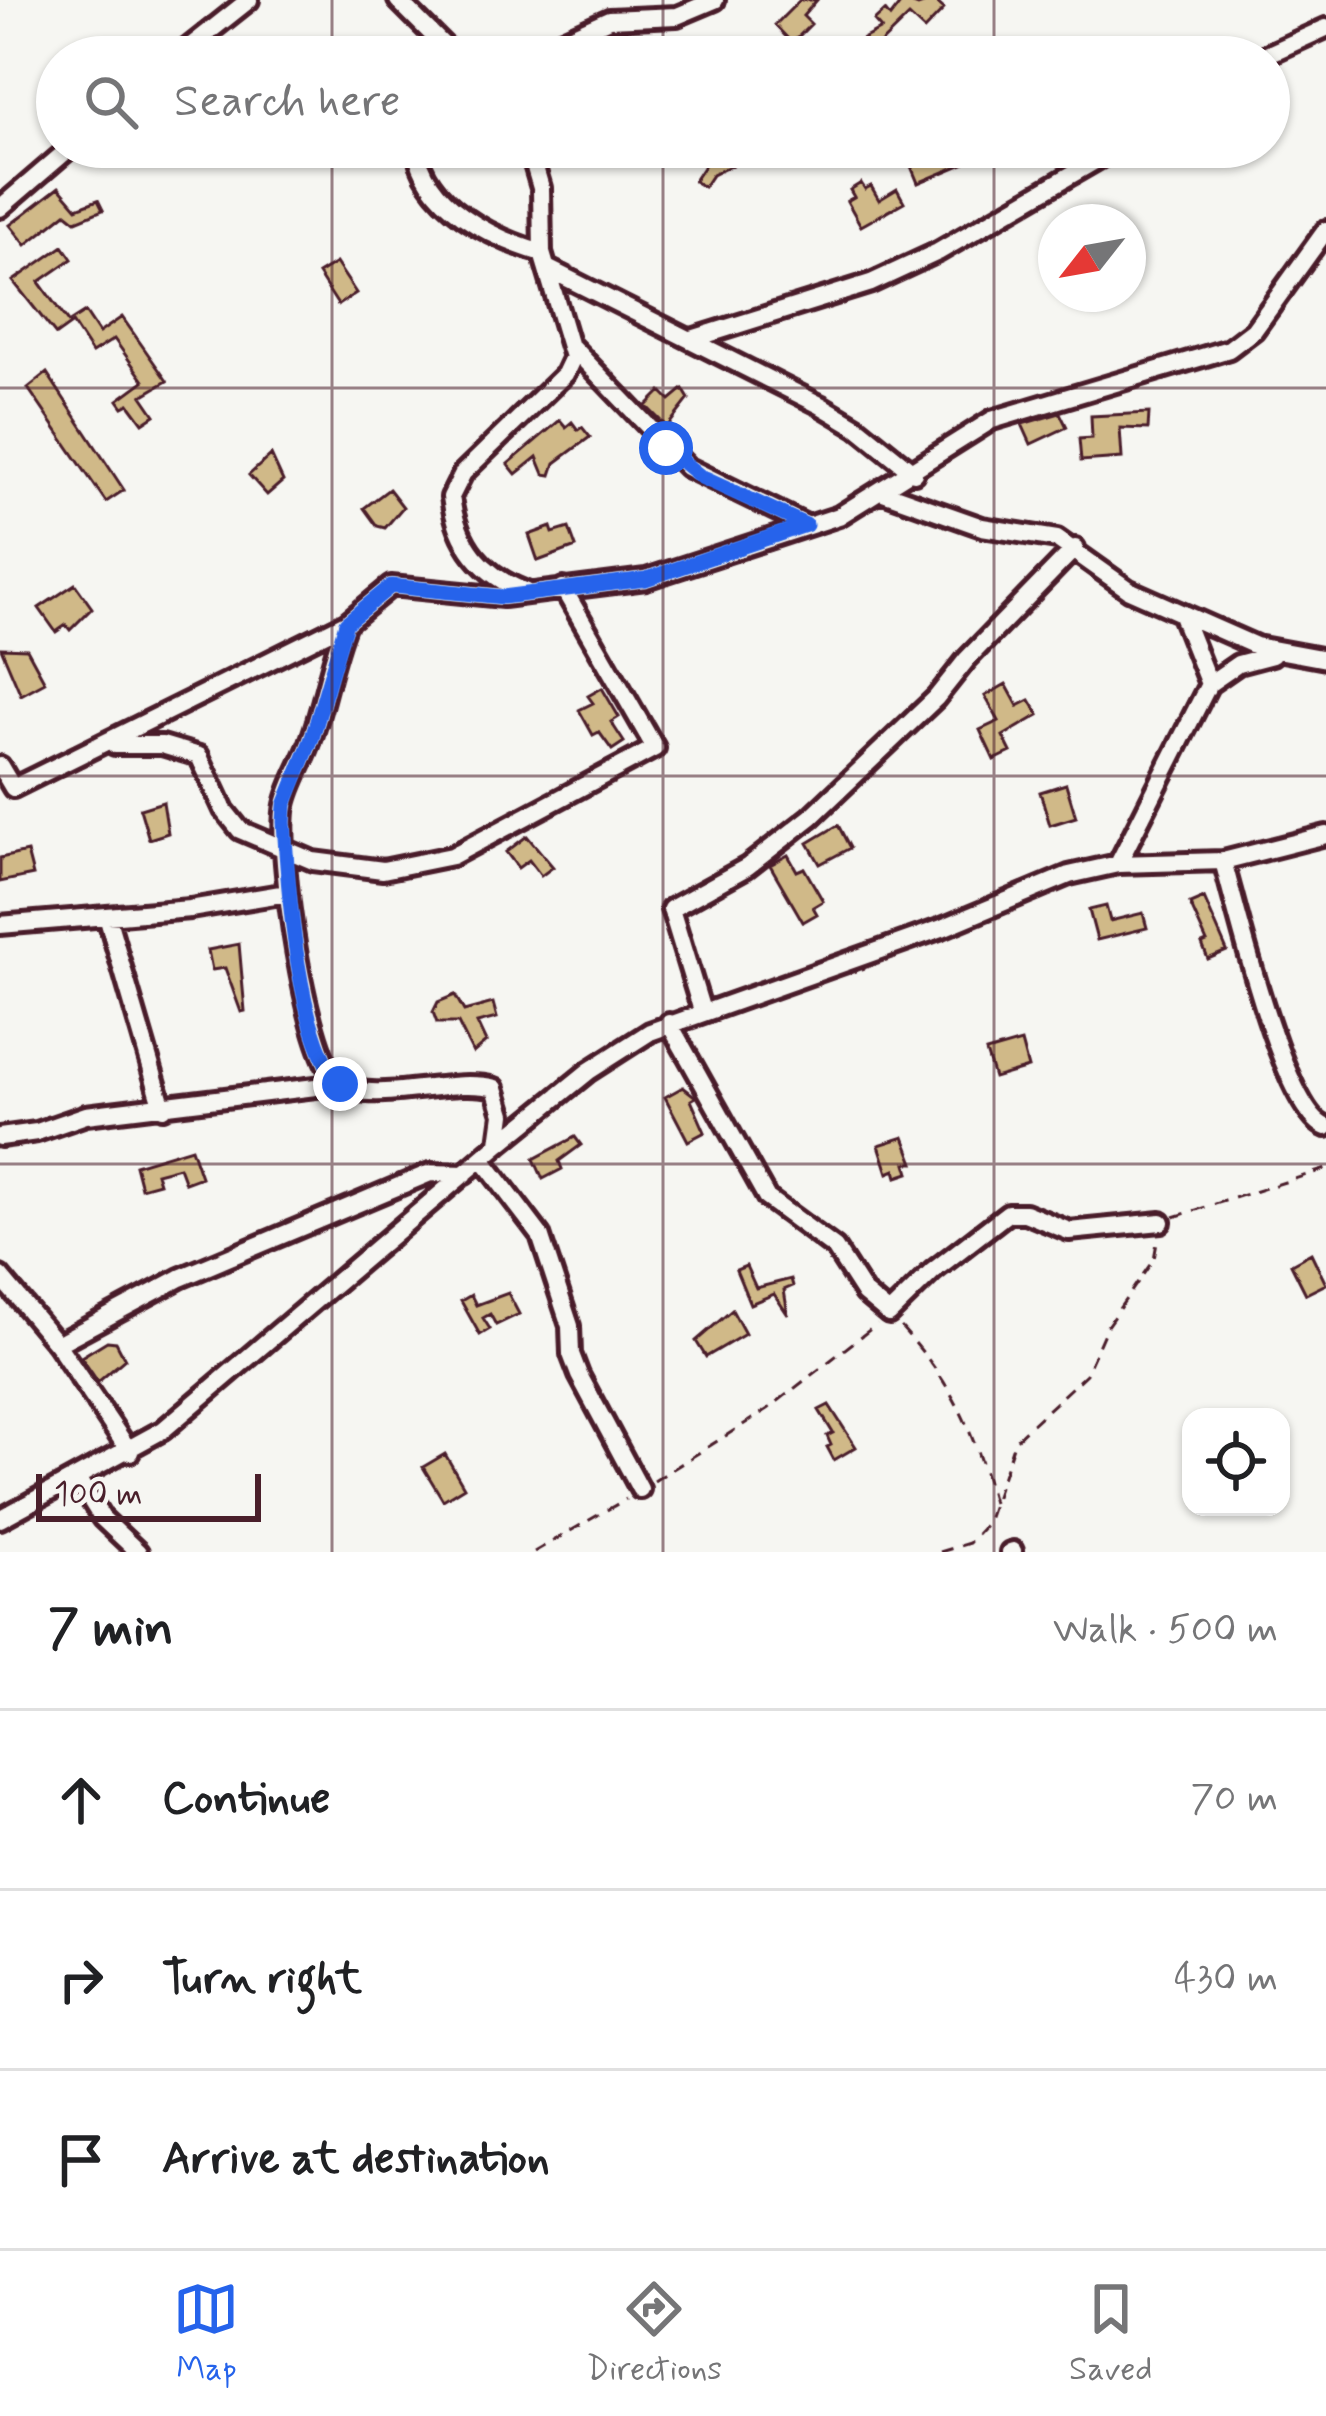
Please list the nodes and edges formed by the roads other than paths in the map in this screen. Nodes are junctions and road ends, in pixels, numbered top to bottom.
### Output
1 (249, 0) edge
2 (398, 0) edge
3 (715, 0) edge
4 (1326, 28) edge
5 (431, 35) edge
6 (204, 36) edge
7 (571, 36) edge
8 (1290, 44) edge
9 (46, 168) edge
10 (424, 168) edge
11 (535, 168) edge
12 (1083, 168) edge
13 (0, 208) edge
14 (1326, 230) edge
15 (546, 261) junction
16 (692, 339) junction
17 (572, 347) junction
18 (914, 473) junction
19 (883, 493) junction
20 (806, 525) junction
21 (1075, 548) junction
22 (563, 588) junction
23 (527, 593) junction
24 (1180, 613) junction
25 (346, 623) junction
26 (1280, 654) junction
27 (1326, 659) edge
28 (1209, 684) junction
29 (104, 747) junction
30 (0, 766) edge
31 (7, 791) edge
32 (1326, 835) edge
33 (286, 848) junction
34 (1223, 861) junction
35 (1118, 864) junction
36 (287, 892) junction
37 (107, 916) junction
38 (0, 925) edge
39 (702, 1011) junction
40 (669, 1024) junction
41 (340, 1084) junction
42 (163, 1108) junction
43 (1326, 1127) edge
44 (0, 1136) edge
45 (499, 1144) junction
46 (482, 1160) junction
47 (465, 1174) junction
48 (1161, 1222) road end
49 (0, 1276) edge
50 (57, 1344) junction
51 (130, 1453) junction
52 (79, 1480) junction
53 (640, 1490) road end
54 (0, 1519) edge
55 (124, 1545) edge
56 (138, 1552) edge

1 - 6 street
2 - 5 street
3 - 7 street
4 - 8 street
9 - 13 street
10 - 15 street
11 - 15 street
12 - 16 street
14 - 18 street
15 - 16 street
15 - 17 street
16 - 18 street
17 - 20 street
17 - 23 street
18 - 19 street
19 - 20 street
19 - 21 street
20 - 22 street
21 - 24 street
21 - 39 street
22 - 23 street
22 - 33 street
23 - 25 street
24 - 26 street
24 - 28 street
25 - 29 street
25 - 33 street
26 - 27 street
26 - 28 street
28 - 35 street
29 - 31 street
29 - 33 street
30 - 31 street
32 - 34 street
33 - 36 street
34 - 35 street
34 - 43 street
35 - 39 street
36 - 37 street
36 - 41 street
37 - 38 street
37 - 42 street
39 - 40 street
40 - 45 street
40 - 48 street
41 - 42 street
41 - 45 street
42 - 44 street
45 - 46 street
46 - 47 street
46 - 53 street
47 - 50 street
47 - 51 street
49 - 50 street
50 - 51 street
51 - 52 street
52 - 54 street
52 - 55 street
55 - 56 street

